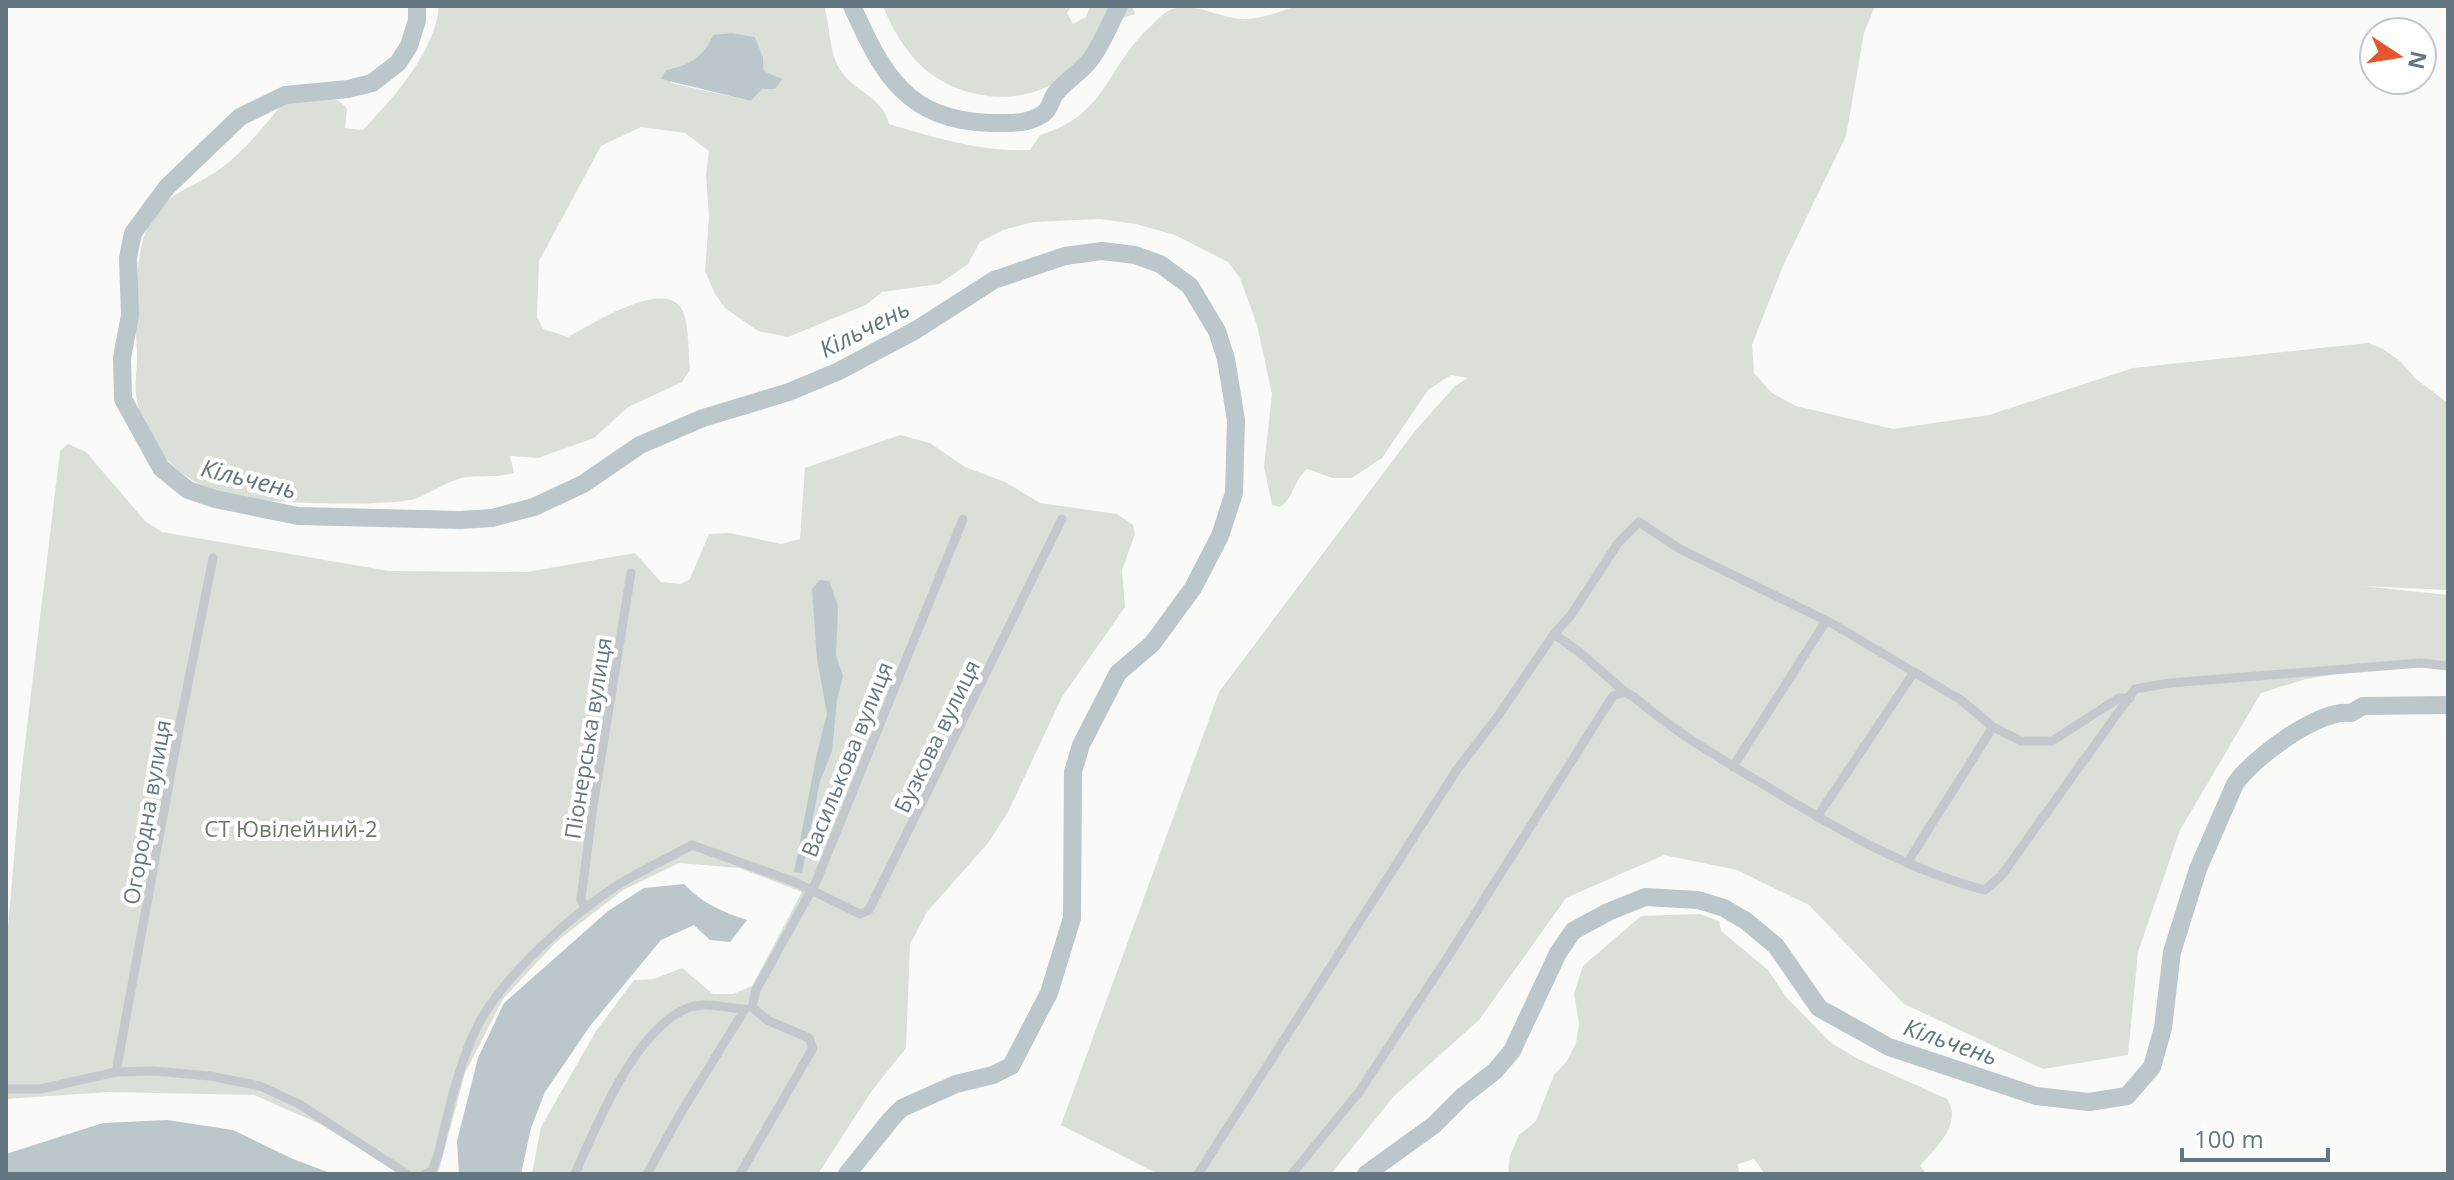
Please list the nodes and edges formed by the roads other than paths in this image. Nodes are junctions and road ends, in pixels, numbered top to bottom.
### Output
1 (963, 519) dead end
2 (1062, 519) dead end
3 (213, 558) dead end
4 (631, 573) dead end
5 (1826, 621) junction
6 (1554, 634) junction
7 (2448, 666) edge
8 (1914, 672) junction
9 (1625, 692) junction
10 (2130, 698) junction
11 (1993, 727) junction
12 (1733, 767) junction
13 (1817, 817) junction
14 (1907, 863) junction
15 (811, 890) junction
16 (585, 909) junction
17 (748, 1008) junction
18 (116, 1072) junction
19 (6, 1089) edge
20 (407, 1174) edge
21 (425, 1174) edge
22 (575, 1174) edge
23 (647, 1174) edge
24 (740, 1174) edge
25 (1198, 1174) edge
26 (1292, 1174) edge

1 - 15 street, Василькова вулиця
2 - 15 street, Бузкова вулиця
3 - 18 street, Огородна вулиця
4 - 16 street, Піонерська вулиця
5 - 6 street
5 - 8 street
5 - 12 street
6 - 9 street
6 - 25 street
7 - 10 street
8 - 11 street
8 - 13 street
9 - 12 street
9 - 26 street
10 - 11 street
10 - 14 street
11 - 14 street
12 - 13 street
13 - 14 street
15 - 16 street
15 - 17 street, Василькова вулиця
16 - 21 street
17 - 22 street
17 - 23 street, Василькова вулиця
17 - 24 street
18 - 19 street
18 - 20 street

